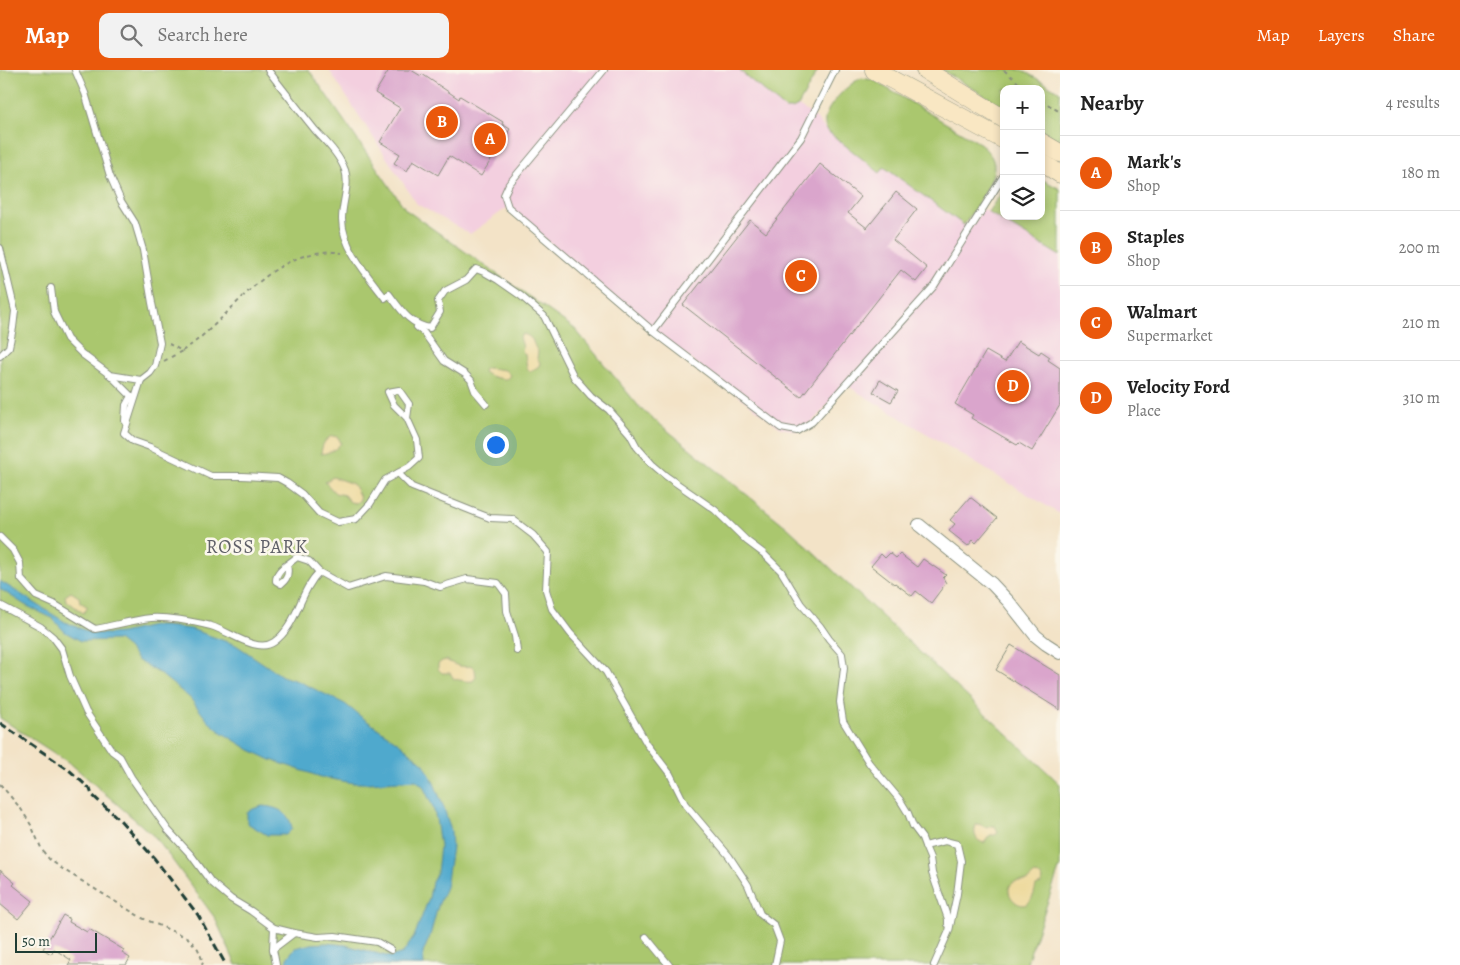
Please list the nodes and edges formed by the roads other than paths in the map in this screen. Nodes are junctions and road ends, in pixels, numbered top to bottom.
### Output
1 (75, 70) edge
2 (268, 70) edge
3 (604, 70) edge
4 (835, 70) edge
5 (874, 70) edge
6 (925, 70) edge
7 (1000, 116) edge
8 (1000, 138) edge
9 (1045, 144) edge
10 (1060, 153) edge
11 (1045, 165) edge
12 (1060, 174) edge
13 (1000, 181) edge
14 (0, 248) edge
15 (51, 288) dead end
16 (411, 322) junction
17 (653, 331) junction
18 (0, 356) edge
19 (110, 375) junction
20 (141, 380) junction
21 (486, 404) dead end
22 (407, 418) dead end
23 (124, 433) junction
24 (398, 473) junction
25 (919, 526) dead end
26 (0, 537) edge
27 (287, 565) dead end
28 (319, 572) junction
29 (0, 605) edge
30 (517, 651) dead end
31 (1060, 653) edge
32 (925, 846) junction
33 (274, 928) junction
34 (949, 931) junction
35 (294, 933) junction
36 (646, 937) dead end
37 (273, 949) junction
38 (391, 950) dead end
39 (276, 965) edge
40 (669, 965) edge
41 (775, 965) edge
42 (934, 965) edge

1 - 20 lane
2 - 16 lane
3 - 17 lane
4 - 17 lane
5 - 8 main road
6 - 7 main road
9 - 10 main road
11 - 12 main road
13 - 17 lane
14 - 18 lane
15 - 19 lane
16 - 21 lane
16 - 32 lane
19 - 20 lane
19 - 23 lane
20 - 23 lane
22 - 24 lane
23 - 24 lane
24 - 41 lane
25 - 31 street
26 - 28 lane
27 - 28 lane
28 - 30 lane
29 - 33 lane
32 - 34 lane
32 - 34 lane
33 - 35 lane
33 - 37 lane
34 - 42 lane
35 - 37 lane
35 - 38 lane
36 - 40 lane
37 - 39 lane

